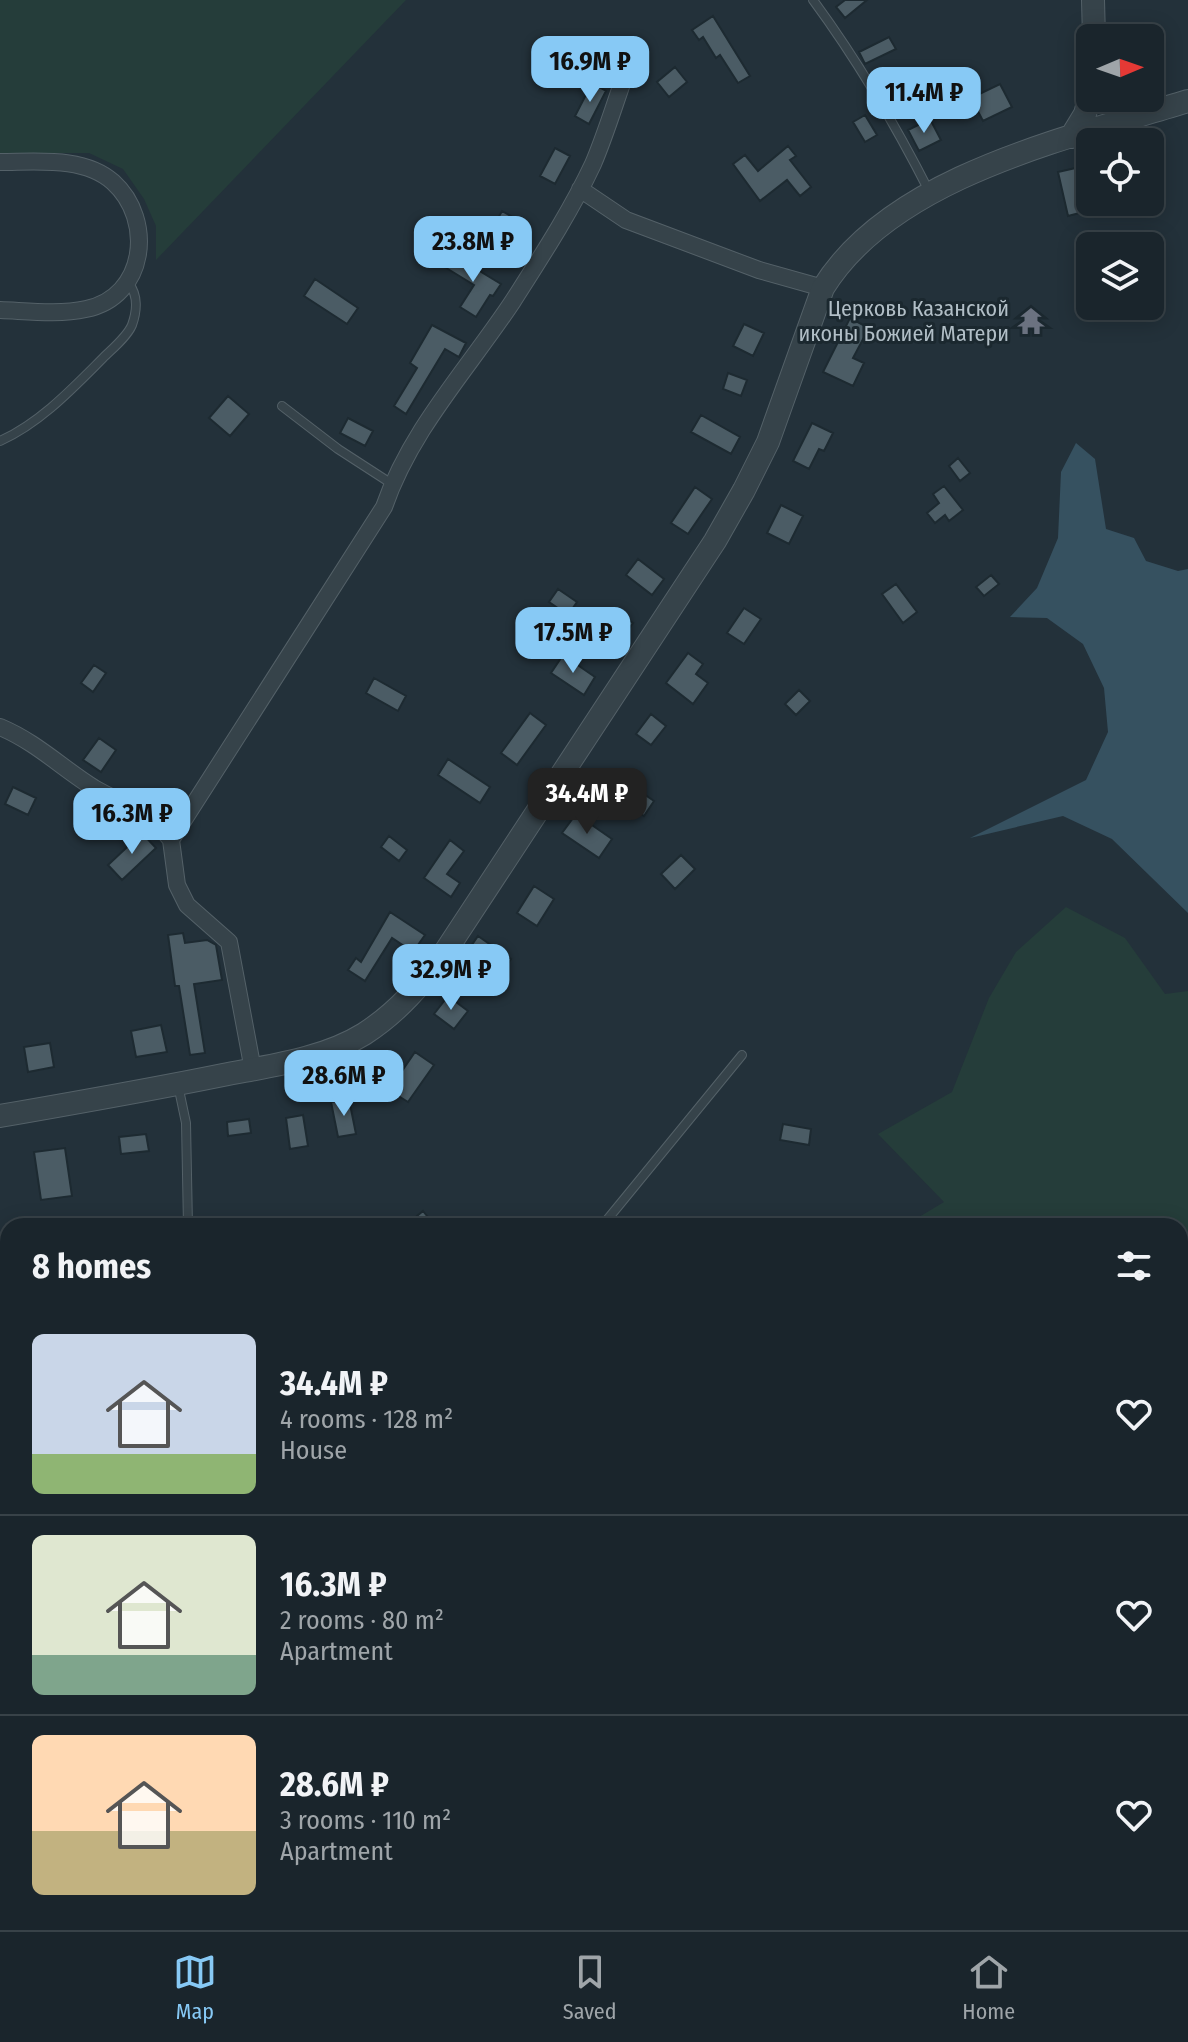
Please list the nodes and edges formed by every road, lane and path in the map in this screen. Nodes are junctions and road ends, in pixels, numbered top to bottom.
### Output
1 (813, 0) edge
2 (1093, 0) edge
3 (1094, 24) edge
4 (624, 78) dead end
5 (1188, 101) edge
6 (1086, 112) edge
7 (1071, 137) junction
8 (0, 162) edge
9 (580, 189) junction
10 (930, 194) junction
11 (129, 284) junction
12 (823, 288) junction
13 (0, 310) edge
14 (282, 406) dead end
15 (0, 441) edge
16 (392, 484) junction
17 (0, 727) edge
18 (171, 840) junction
19 (742, 1055) dead end
20 (253, 1070) junction
21 (178, 1084) junction
22 (0, 1116) edge
23 (188, 1218) edge
24 (609, 1218) edge

1 - 10 lane
2 - 3 street
4 - 9 street
5 - 7 street
6 - 7 street
7 - 10 street
8 - 11 street
9 - 12 street
9 - 16 street
10 - 12 street
11 - 13 street
11 - 15 lane
12 - 20 street
14 - 16 lane
16 - 18 street
17 - 18 street
18 - 20 street
19 - 24 lane
20 - 21 street
21 - 22 street
21 - 23 lane

